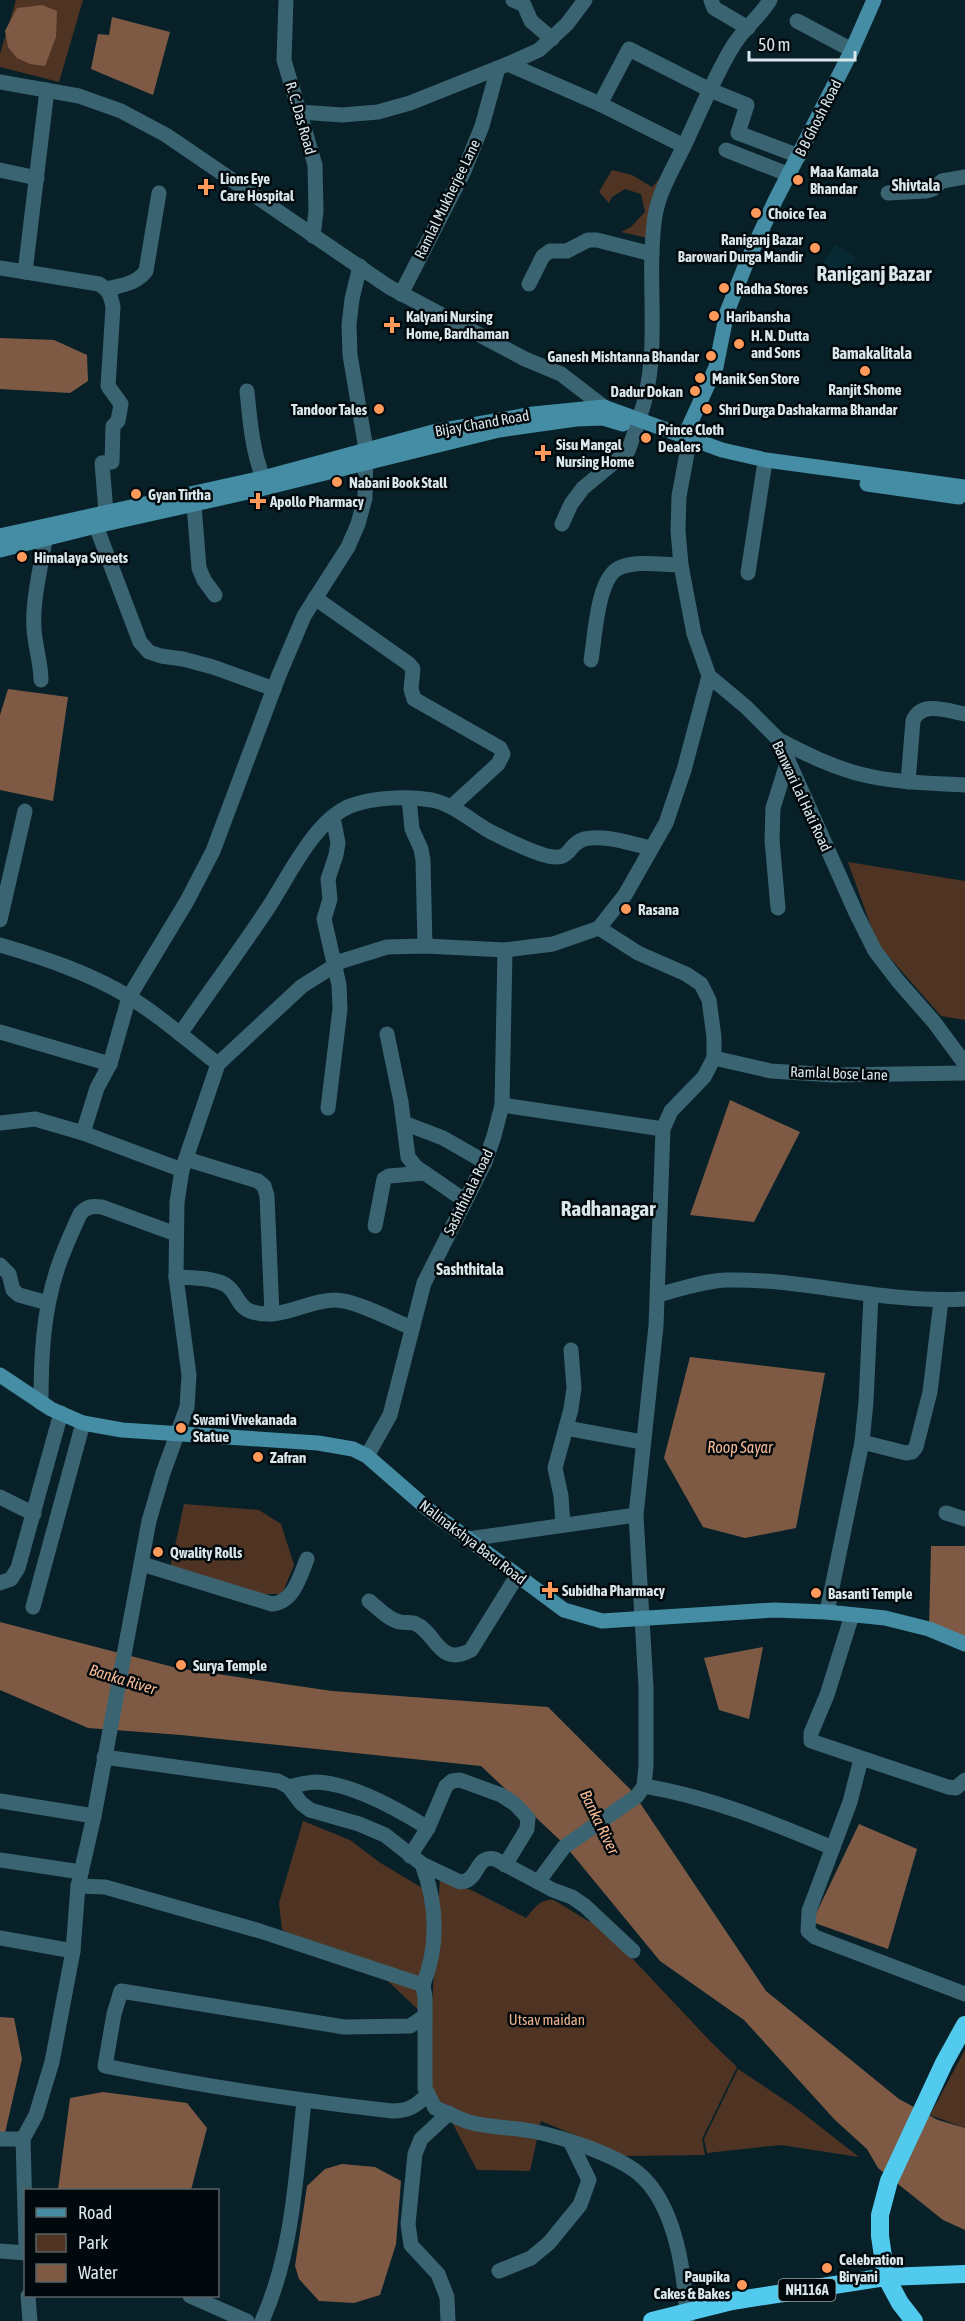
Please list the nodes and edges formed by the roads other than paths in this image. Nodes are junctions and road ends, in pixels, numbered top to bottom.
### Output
1 (286, 0) edge
2 (585, 0) edge
3 (711, 0) edge
4 (770, 0) edge
5 (874, 0) edge
6 (522, 2) edge
7 (797, 21) dead end
8 (748, 28) junction
9 (552, 39) junction
10 (852, 50) junction
11 (503, 66) junction
12 (0, 82) edge
13 (47, 90) junction
14 (710, 90) junction
15 (600, 104) junction
16 (300, 112) junction
17 (684, 146) junction
18 (726, 150) dead end
19 (799, 156) junction
20 (0, 170) edge
21 (790, 175) junction
22 (965, 177) edge
23 (37, 178) junction
24 (159, 193) dead end
25 (888, 194) dead end
26 (313, 236) junction
27 (652, 254) junction
28 (360, 266) junction
29 (0, 268) edge
30 (25, 272) junction
31 (529, 284) dead end
32 (107, 289) junction
33 (401, 294) junction
34 (247, 391) dead end
35 (604, 407) junction
36 (638, 424) junction
37 (686, 442) junction
38 (365, 456) junction
39 (764, 468) junction
40 (263, 478) junction
41 (965, 487) edge
42 (965, 497) edge
43 (194, 505) junction
44 (106, 512) junction
45 (562, 524) dead end
46 (96, 526) junction
47 (0, 536) edge
48 (45, 539) junction
49 (0, 550) edge
50 (681, 565) junction
51 (748, 573) dead end
52 (216, 595) dead end
53 (315, 598) junction
54 (591, 660) dead end
55 (709, 676) junction
56 (41, 680) dead end
57 (274, 689) junction
58 (965, 714) edge
59 (779, 740) junction
60 (788, 760) junction
61 (908, 782) junction
62 (965, 785) edge
63 (409, 798) junction
64 (452, 806) junction
65 (25, 811) dead end
66 (333, 817) junction
67 (651, 848) junction
68 (778, 908) dead end
69 (0, 920) edge
70 (599, 928) junction
71 (0, 945) edge
72 (425, 945) junction
73 (505, 950) junction
74 (335, 965) junction
75 (129, 997) junction
76 (0, 1032) edge
77 (180, 1034) junction
78 (387, 1034) dead end
79 (952, 1046) junction
80 (714, 1058) junction
81 (110, 1064) junction
82 (218, 1064) junction
83 (965, 1064) edge
84 (944, 1072) junction
85 (965, 1073) edge
86 (502, 1105) junction
87 (328, 1108) dead end
88 (0, 1123) edge
89 (404, 1123) junction
90 (663, 1129) junction
91 (83, 1133) junction
92 (485, 1162) junction
93 (184, 1164) junction
94 (425, 1173) junction
95 (464, 1200) junction
96 (375, 1226) dead end
97 (176, 1234) junction
98 (0, 1265) edge
99 (176, 1277) junction
100 (658, 1295) junction
101 (871, 1295) junction
102 (965, 1299) edge
103 (941, 1301) junction
104 (48, 1304) junction
105 (272, 1314) junction
106 (412, 1328) junction
107 (571, 1350) dead end
108 (0, 1375) edge
109 (41, 1403) junction
110 (61, 1413) junction
111 (83, 1423) junction
112 (566, 1428) junction
113 (178, 1434) junction
114 (642, 1442) junction
115 (862, 1442) junction
116 (367, 1456) junction
117 (0, 1497) edge
118 (34, 1514) junction
119 (946, 1514) dead end
120 (636, 1515) junction
121 (965, 1519) edge
122 (562, 1526) junction
123 (468, 1539) junction
124 (307, 1559) dead end
125 (142, 1564) junction
126 (517, 1576) junction
127 (0, 1583) edge
128 (369, 1601) dead end
129 (33, 1607) dead end
130 (827, 1612) junction
131 (852, 1615) junction
132 (641, 1619) junction
133 (965, 1644) edge
134 (104, 1757) junction
135 (861, 1759) junction
136 (965, 1780) edge
137 (289, 1787) junction
138 (640, 1791) junction
139 (0, 1801) edge
140 (94, 1816) junction
141 (428, 1828) junction
142 (833, 1848) junction
143 (0, 1860) edge
144 (416, 1860) junction
145 (505, 1865) junction
146 (79, 1879) junction
147 (538, 1882) junction
148 (0, 1938) edge
149 (73, 1951) junction
150 (633, 1951) dead end
151 (423, 1985) junction
152 (965, 1994) edge
153 (425, 2016) junction
154 (965, 2025) edge
155 (428, 2094) junction
156 (304, 2101) junction
157 (449, 2113) junction
158 (0, 2139) edge
159 (23, 2139) junction
160 (570, 2141) junction
161 (24, 2189) edge
162 (0, 2251) edge
163 (24, 2251) edge
164 (499, 2271) dead end
165 (965, 2274) edge
166 (886, 2277) junction
167 (28, 2297) edge
168 (194, 2297) edge
169 (687, 2316) edge
170 (236, 2319) edge
171 (30, 2321) edge
172 (262, 2321) edge
173 (448, 2321) edge
174 (652, 2321) edge
175 (914, 2321) edge

1 - 16 street, R. C. Das Road
2 - 9 street
3 - 8 street
4 - 8 street
5 - 10 main road, B B Ghosh Road
6 - 9 street
7 - 10 street
8 - 14 street
9 - 11 street
10 - 19 main road, B B Ghosh Road
11 - 15 street
11 - 16 street
11 - 33 street, Ramlal Mukherjee Lane
12 - 13 street
13 - 23 street
13 - 26 street
14 - 15 street
14 - 17 street
14 - 19 street
15 - 17 street
16 - 26 street, R. C. Das Road
17 - 27 street
18 - 21 street
19 - 21 main road, B B Ghosh Road
20 - 23 street
21 - 37 main road, B B Ghosh Road
22 - 25 street
23 - 30 street
24 - 32 street
26 - 28 street
27 - 31 street
27 - 36 street
28 - 33 street
28 - 38 street
29 - 30 street
30 - 32 street
32 - 44 street
33 - 35 street
34 - 40 street
35 - 36 main road, Bijay Chand Road
35 - 38 main road, Bijay Chand Road
36 - 37 main road, Bijay Chand Road
36 - 38 main road, Bijay Chand Road
36 - 45 street
37 - 39 main road, Bijay Chand Road
37 - 41 main road, Bijay Chand Road
37 - 50 street
38 - 40 main road, Bijay Chand Road
38 - 43 main road, Bijay Chand Road
38 - 53 street
39 - 42 main road, Bijay Chand Road
39 - 51 street
40 - 44 main road, Bijay Chand Road
43 - 46 main road, Bijay Chand Road
43 - 52 street
44 - 47 main road, Bijay Chand Road
46 - 48 main road, Bijay Chand Road
46 - 57 street
48 - 49 main road, Bijay Chand Road
48 - 56 street
50 - 54 street
50 - 55 street
53 - 57 street
53 - 64 street
55 - 59 street, Banwari Lal Hati Road
55 - 67 street
57 - 75 street
58 - 61 street
59 - 60 street, Banwari Lal Hati Road
59 - 61 street
60 - 68 street
60 - 79 street, Banwari Lal Hati Road
61 - 62 street
63 - 64 street
63 - 66 street
63 - 72 street
64 - 67 street
65 - 69 street
66 - 74 street
66 - 77 street
67 - 70 street
70 - 73 street
70 - 80 street
71 - 75 street
72 - 73 street
72 - 74 street
73 - 86 street, Sashthitala Road
74 - 82 street
74 - 87 street
75 - 77 street
75 - 81 street
76 - 81 street
77 - 82 street
78 - 89 street
79 - 83 street, Banwari Lal Hati Road
79 - 84 street
80 - 84 street, Ramlal Bose Lane
80 - 90 street
81 - 91 street
82 - 93 street
84 - 85 street, Ramlal Bose Lane
86 - 90 street
86 - 92 street, Sashthitala Road
88 - 91 street
89 - 92 street
89 - 94 street
90 - 100 street
91 - 93 street
92 - 95 street, Sashthitala Road
93 - 97 street
93 - 105 street
94 - 95 street
94 - 96 street
95 - 106 street, Sashthitala Road
97 - 99 street
97 - 104 street
98 - 104 street
99 - 105 street
99 - 113 street
100 - 101 street
100 - 114 street
101 - 103 street
101 - 115 street
102 - 103 street
103 - 115 street
104 - 109 street
105 - 106 street
106 - 116 street, Sashthitala Road
107 - 112 street
108 - 109 main road, Nalinakshya Basu Road
109 - 110 main road, Nalinakshya Basu Road
110 - 111 main road, Nalinakshya Basu Road
110 - 118 street
111 - 113 main road, Nalinakshya Basu Road
111 - 129 street
112 - 114 street
112 - 122 street
113 - 116 main road, Nalinakshya Basu Road
113 - 125 street
114 - 120 street
115 - 130 street
116 - 123 main road, Nalinakshya Basu Road
117 - 118 street
118 - 127 street
119 - 121 street
120 - 122 street
120 - 132 street
122 - 123 street
123 - 126 main road, Nalinakshya Basu Road
124 - 125 street
125 - 134 street
126 - 128 street
126 - 132 main road, Nalinakshya Basu Road
130 - 131 main road, Nalinakshya Basu Road
130 - 132 main road, Nalinakshya Basu Road
131 - 133 main road, Nalinakshya Basu Road
131 - 135 street
132 - 138 street
134 - 137 street
134 - 140 street
135 - 136 street
135 - 142 street
137 - 141 street
137 - 144 street
138 - 142 street
138 - 147 street
139 - 140 street
140 - 146 street
141 - 144 street
141 - 145 street
142 - 152 street
143 - 146 street
144 - 145 street
144 - 151 street
145 - 147 street
146 - 149 street
146 - 151 street
147 - 150 street
148 - 149 street
149 - 159 street
151 - 153 street
153 - 155 street
153 - 156 street
154 - 166 highway
155 - 156 street
155 - 157 street
156 - 172 street
157 - 160 street
157 - 173 street
158 - 159 street
159 - 161 street
160 - 164 street
160 - 169 street
162 - 163 street
165 - 166 highway, NH116A
166 - 169 highway, NH116A
166 - 175 highway
167 - 171 street
168 - 170 street
169 - 174 highway, NH116A

